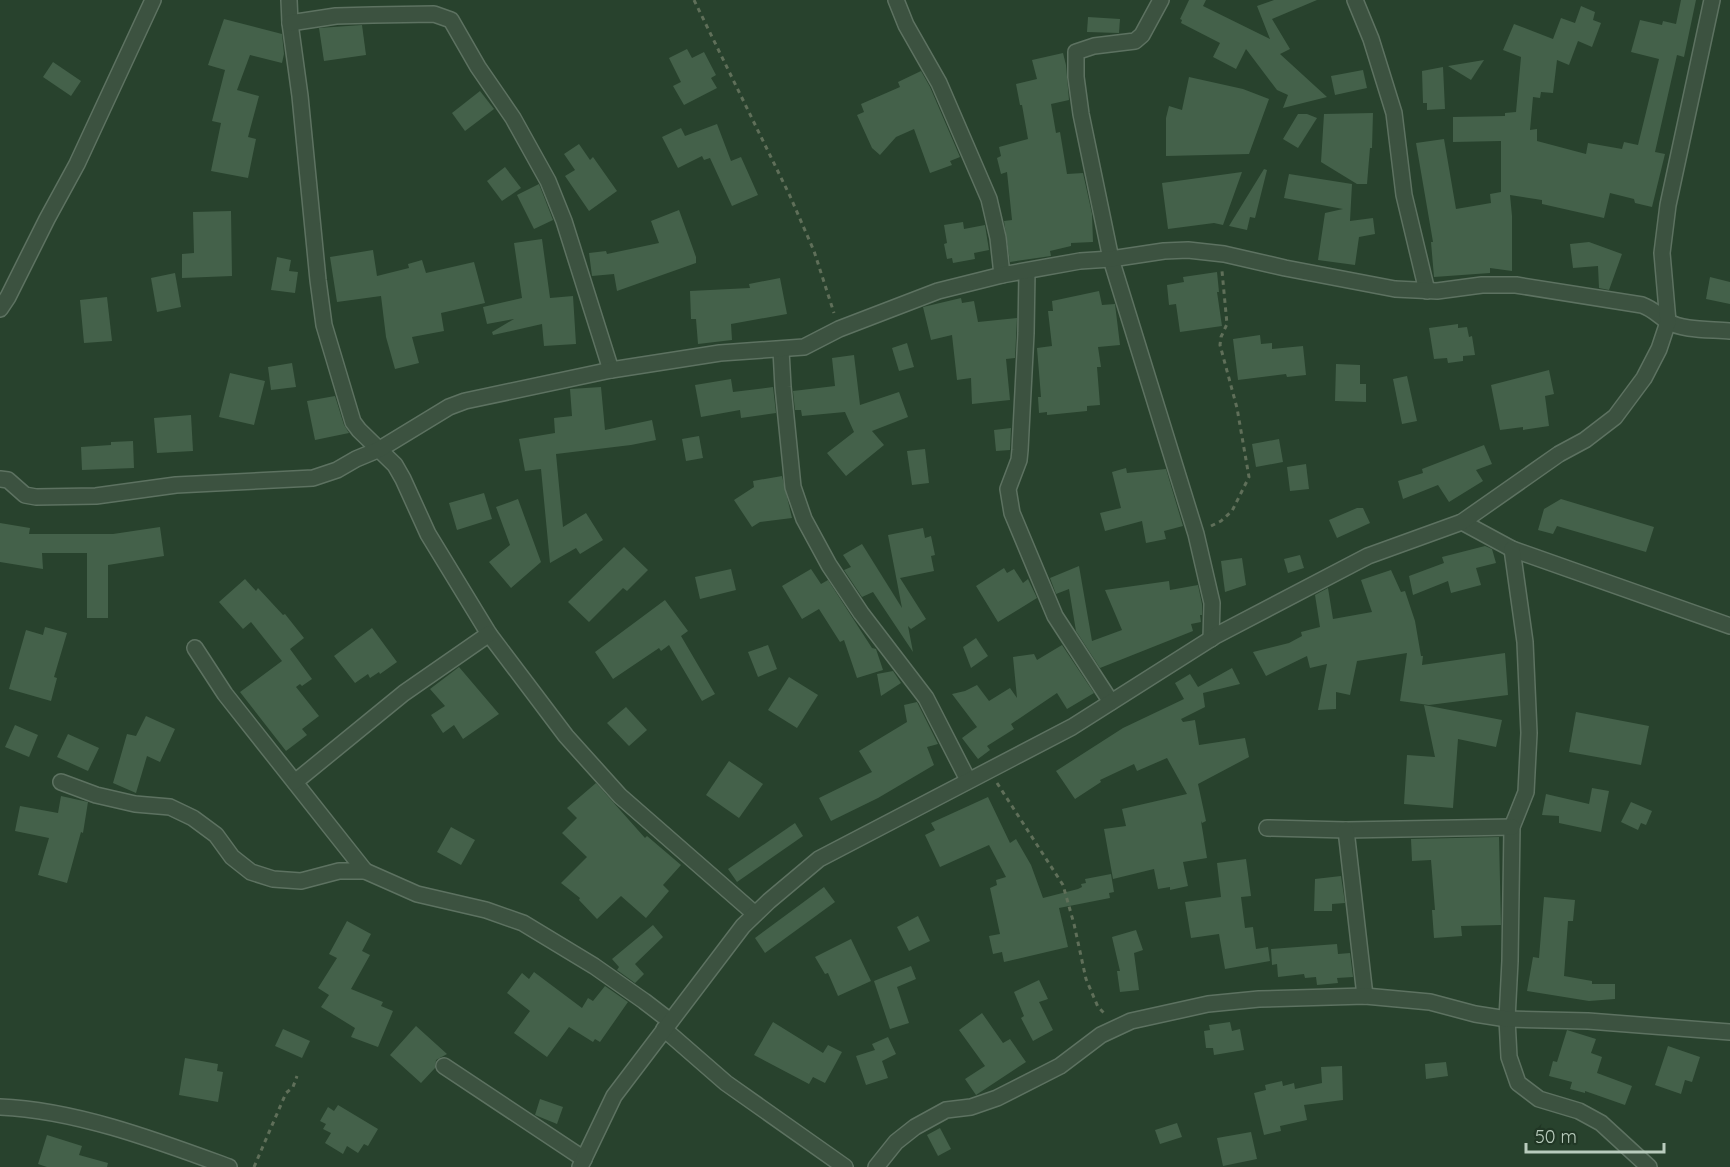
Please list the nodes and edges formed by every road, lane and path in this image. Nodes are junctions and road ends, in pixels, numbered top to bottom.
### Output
1 (153, 0) edge
2 (289, 0) edge
3 (694, 0) edge
4 (896, 0) edge
5 (1161, 0) edge
6 (1355, 0) edge
7 (1712, 0) edge
8 (290, 23) junction
9 (1220, 254) junction
10 (1111, 259) junction
11 (1027, 272) junction
12 (1002, 275) junction
13 (1427, 291) junction
14 (0, 309) edge
15 (1668, 322) junction
16 (839, 329) junction
17 (1730, 331) edge
18 (781, 350) junction
19 (611, 370) junction
20 (380, 449) junction
21 (0, 479) edge
22 (1462, 522) junction
23 (1196, 534) junction
24 (1512, 549) junction
25 (1730, 626) edge
26 (489, 634) junction
27 (1211, 639) junction
28 (195, 648) dead end
29 (1111, 702) junction
30 (988, 770) junction
31 (968, 780) junction
32 (61, 782) dead end
33 (295, 782) junction
34 (1512, 827) junction
35 (1267, 828) dead end
36 (1346, 830) junction
37 (365, 871) junction
38 (755, 914) junction
39 (1365, 996) junction
40 (1507, 1019) junction
41 (667, 1025) junction
42 (1118, 1027) junction
43 (1730, 1032) edge
44 (444, 1066) dead end
45 (297, 1076) dead end
46 (0, 1107) edge
47 (582, 1163) edge
48 (229, 1167) edge
49 (254, 1167) edge
50 (845, 1167) edge
51 (876, 1167) edge
52 (1649, 1167) edge

1 - 14 street
2 - 8 street
3 - 16 path
4 - 12 street
5 - 10 street
6 - 13 street
7 - 15 street
8 - 19 street
8 - 20 street
9 - 10 street
9 - 13 street
9 - 23 path
10 - 11 street
10 - 23 street
11 - 12 street
11 - 29 street
12 - 16 street
13 - 15 street
15 - 17 street
15 - 22 street
16 - 18 street
18 - 19 street
18 - 31 street
19 - 20 street
20 - 21 street
20 - 26 street
22 - 24 street
22 - 27 street
23 - 27 street
24 - 25 street
24 - 34 street
26 - 33 street
26 - 38 street
27 - 29 street
28 - 33 street
29 - 30 street
30 - 31 street
30 - 42 path
31 - 38 street
32 - 37 street
33 - 37 street
34 - 36 street
34 - 40 street
35 - 36 street
36 - 39 street
37 - 41 street
38 - 41 street
39 - 40 street
39 - 42 street
40 - 43 street
40 - 52 street
41 - 47 street
41 - 50 street
42 - 51 street
44 - 47 street
45 - 49 path
46 - 48 street

